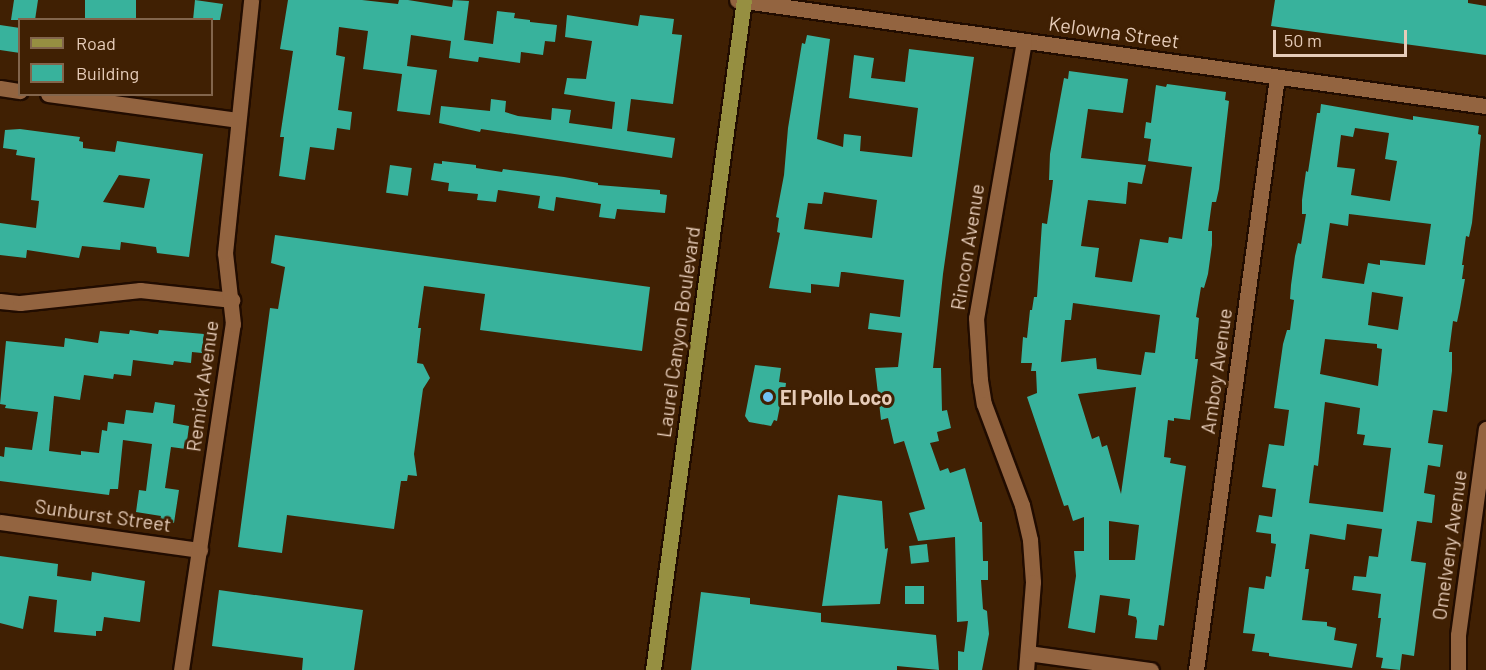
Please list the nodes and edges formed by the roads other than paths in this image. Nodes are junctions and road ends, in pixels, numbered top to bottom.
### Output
1 (251, 0) edge
2 (742, 0) edge
3 (1023, 41) junction
4 (1277, 77) junction
5 (0, 88) edge
6 (18, 91) edge
7 (63, 96) edge
8 (1486, 106) edge
9 (237, 120) junction
10 (232, 300) junction
11 (0, 301) edge
12 (1486, 429) edge
13 (0, 522) edge
14 (200, 550) junction
15 (1028, 653) junction
16 (1459, 668) edge
17 (181, 670) edge
18 (653, 670) edge
19 (1026, 670) edge
20 (1151, 670) edge
21 (1196, 670) edge

1 - 9 street, Remick Avenue
2 - 3 street, Kelowna Street
2 - 18 main road, Laurel Canyon Boulevard
3 - 4 street, Kelowna Street
3 - 15 street, Rincon Avenue
4 - 8 street, Kelowna Street
4 - 21 street, Amboy Avenue
5 - 6 street
7 - 9 street
9 - 10 street, Remick Avenue
10 - 11 street
10 - 14 street, Remick Avenue
12 - 16 street, Omelveny Avenue
13 - 14 street, Sunburst Street
14 - 17 street, Remick Avenue
15 - 19 street, Rincon Avenue
15 - 20 street

